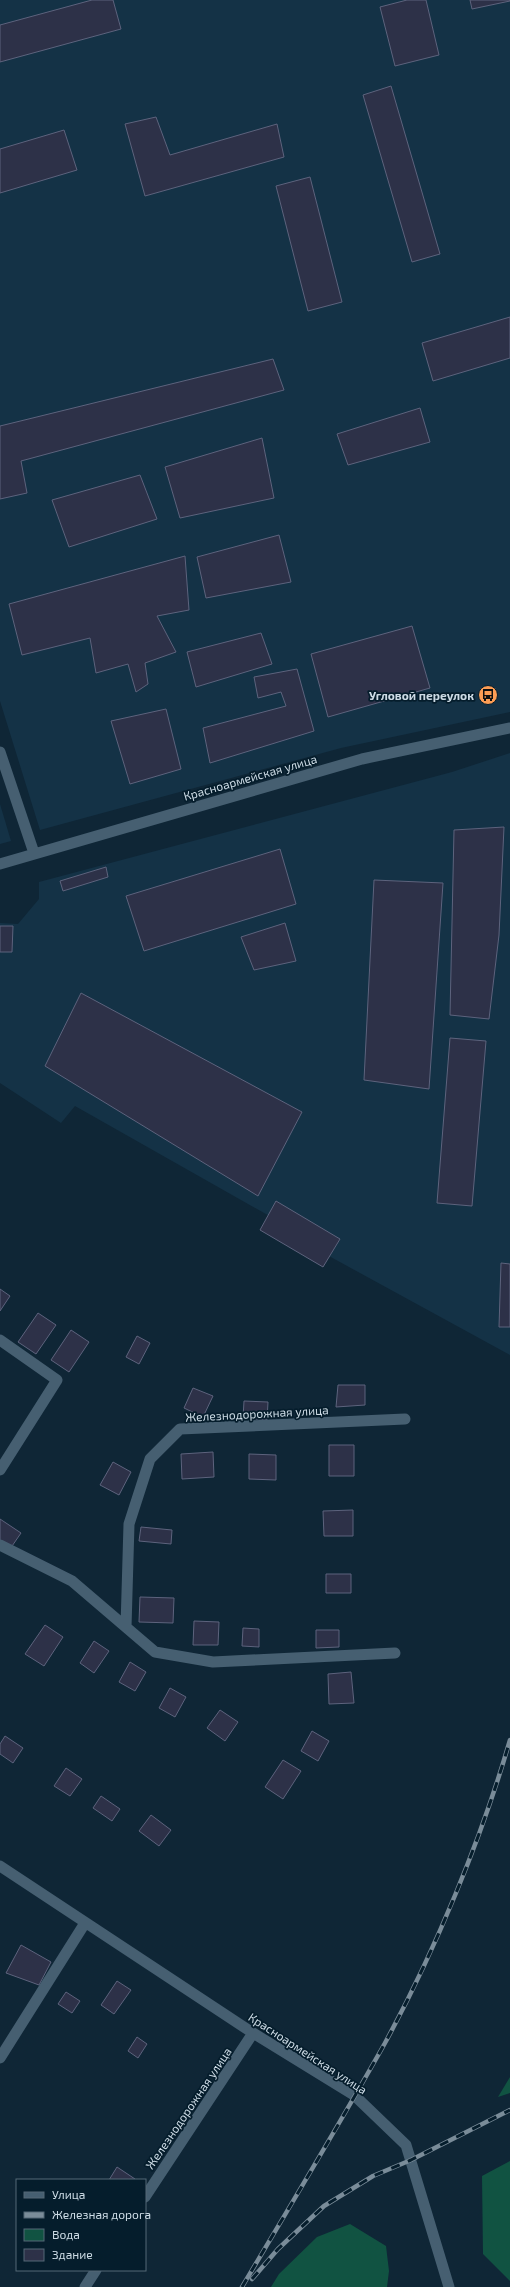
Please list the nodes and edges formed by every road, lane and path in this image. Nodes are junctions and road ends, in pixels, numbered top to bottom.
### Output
1 (510, 728) edge
2 (0, 752) edge
3 (34, 853) junction
4 (0, 864) edge
5 (0, 1340) edge
6 (405, 1419) dead end
7 (0, 1470) edge
8 (0, 1545) edge
9 (126, 1627) junction
10 (395, 1653) dead end
11 (0, 1866) edge
12 (85, 1923) junction
13 (253, 2033) junction
14 (0, 2058) edge
15 (146, 2194) edge
16 (95, 2271) edge
17 (85, 2287) edge
18 (449, 2287) edge

1 - 3 street, Красноармейская улица
2 - 3 street
3 - 4 street, Красноармейская улица
5 - 7 street
6 - 9 street, Железнодорожная улица
8 - 9 street
9 - 10 street
11 - 12 street, Красноармейская улица
12 - 13 street, Красноармейская улица
12 - 14 street
13 - 15 street, Железнодорожная улица
13 - 18 street, Красноармейская улица
16 - 17 street

